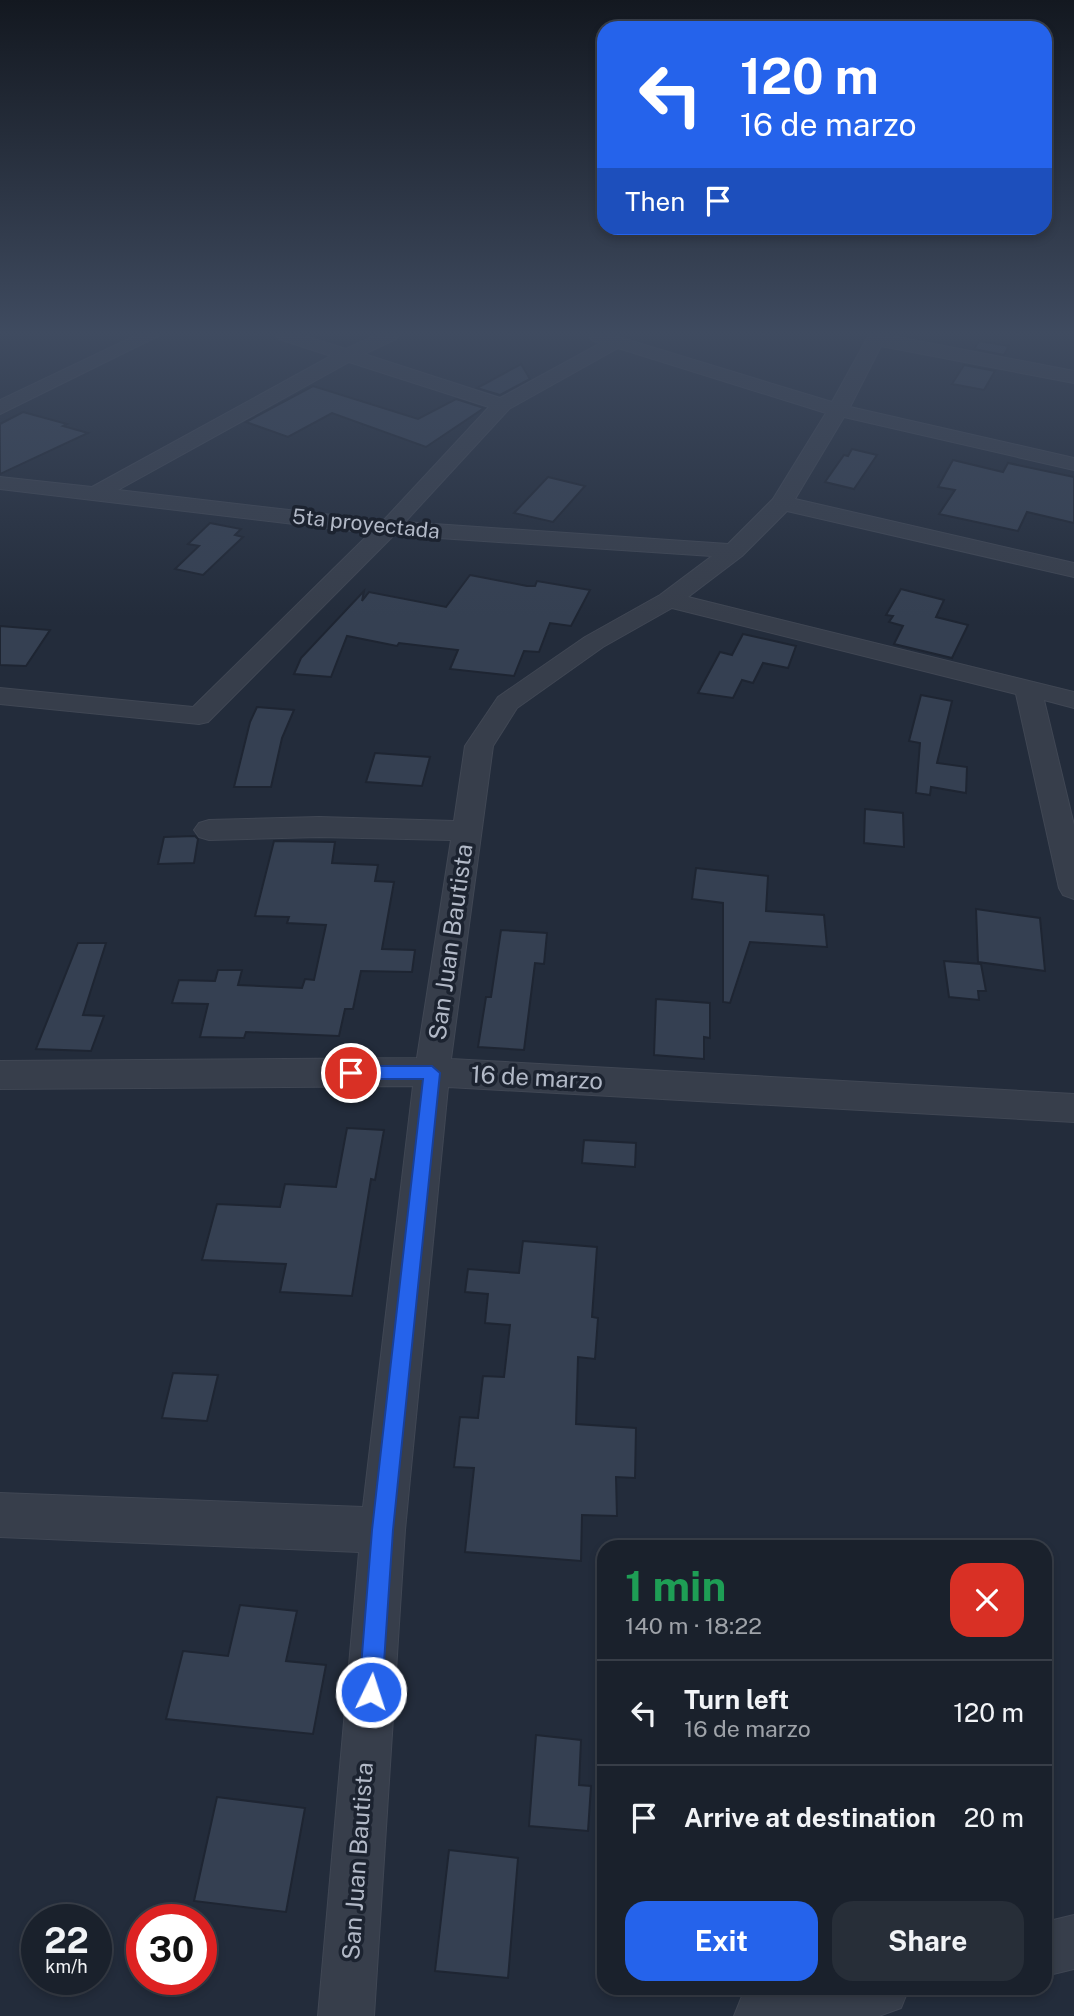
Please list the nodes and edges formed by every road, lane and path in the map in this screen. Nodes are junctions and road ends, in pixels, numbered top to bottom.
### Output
1 (213, 429) edge
2 (480, 429) edge
3 (827, 429) edge
4 (921, 429) edge
5 (1074, 464) edge
6 (0, 483) edge
7 (95, 494) junction
8 (782, 503) junction
9 (388, 528) junction
10 (734, 551) junction
11 (1074, 570) edge
12 (669, 600) junction
13 (1028, 688) junction
14 (0, 696) edge
15 (1074, 699) edge
16 (209, 830) dead end
17 (467, 831) junction
18 (1074, 888) edge
19 (432, 1073) junction
20 (0, 1075) edge
21 (1074, 1108) edge
22 (0, 1515) edge
23 (383, 1530) junction
24 (1074, 1942) edge
25 (1052, 1947) edge
26 (850, 1995) edge
27 (346, 2016) edge
28 (762, 2016) edge

1 - 7 street
2 - 9 street
3 - 8 street, San Juan Bautista
4 - 5 street
6 - 7 street, 5ta proyectada
7 - 9 street, 5ta proyectada
8 - 10 street, San Juan Bautista
8 - 11 street
9 - 10 street, 5ta proyectada
9 - 14 street
10 - 12 street, San Juan Bautista
12 - 13 street
12 - 17 street, San Juan Bautista
13 - 15 street
13 - 18 street
16 - 17 street
17 - 19 street, San Juan Bautista
19 - 20 street, 16 de marzo
19 - 21 street, 16 de marzo
19 - 23 street, San Juan Bautista
22 - 23 street
23 - 27 street, San Juan Bautista
24 - 25 street
26 - 28 street

